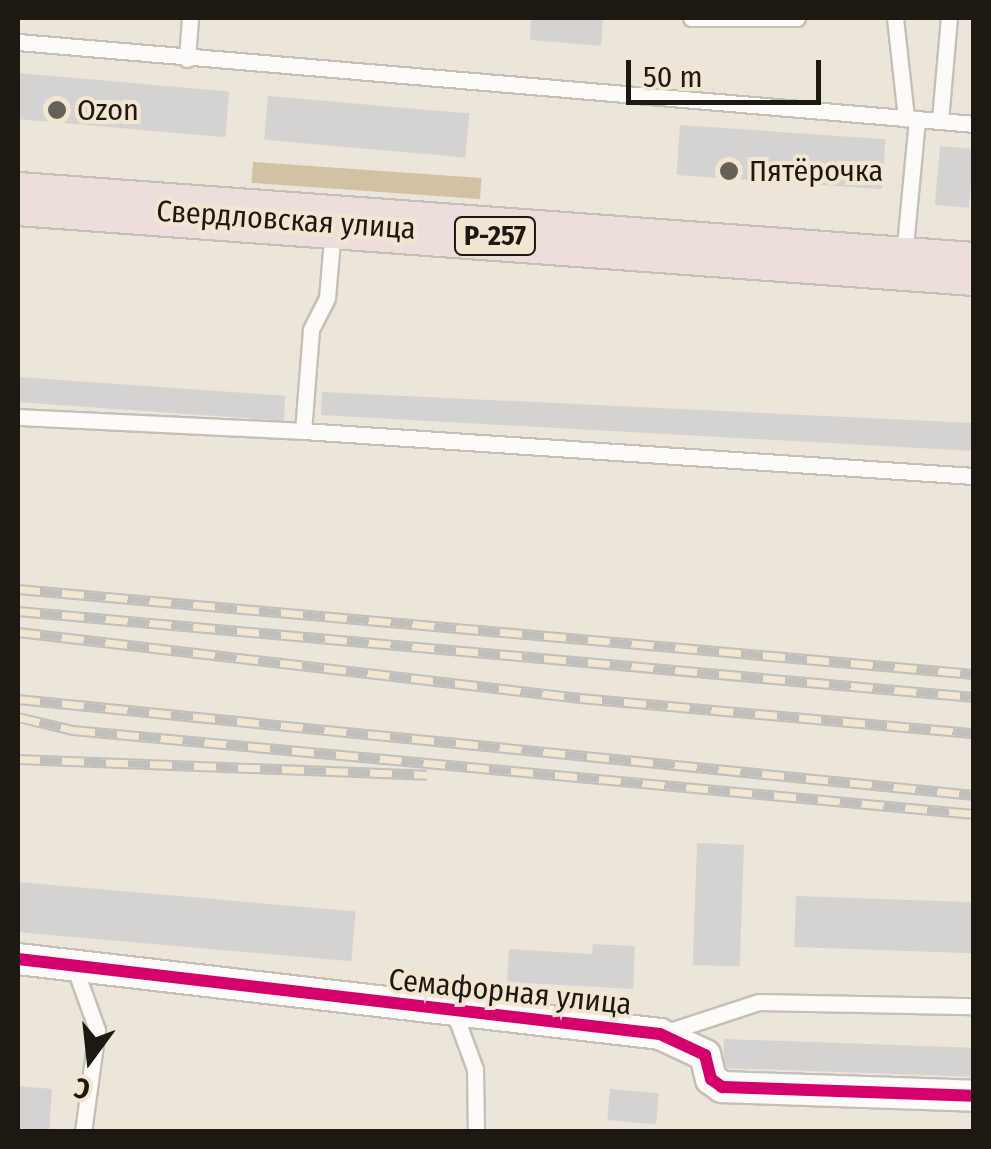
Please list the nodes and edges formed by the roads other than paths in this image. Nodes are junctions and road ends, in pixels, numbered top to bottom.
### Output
1 (190, 18) edge
2 (691, 18) edge
3 (797, 18) edge
4 (806, 18) edge
5 (895, 18) edge
6 (949, 18) edge
7 (18, 42) edge
8 (187, 59) junction
9 (912, 119) junction
10 (940, 120) junction
11 (974, 124) edge
12 (18, 199) edge
13 (334, 225) junction
14 (904, 264) junction
15 (974, 269) edge
16 (18, 416) edge
17 (303, 430) junction
18 (974, 476) edge
19 (18, 959) edge
20 (74, 965) junction
21 (974, 1006) edge
22 (454, 1012) junction
23 (660, 1034) junction
24 (974, 1096) edge
25 (83, 1132) edge
26 (476, 1132) edge

1 - 8 lane
2 - 3 lane
3 - 4 lane
5 - 9 lane
6 - 10 lane
7 - 8 lane
8 - 9 lane
9 - 10 lane
9 - 14 lane
10 - 11 lane
12 - 13 highway, Свердловская улица / Р-257
13 - 14 highway, Свердловская улица / Р-257
13 - 17 lane
14 - 15 highway, Свердловская улица / Р-257
16 - 17 lane
17 - 18 lane
19 - 20 street, Семафорная улица
20 - 22 street, Семафорная улица
20 - 25 lane
21 - 23 lane
22 - 23 street, Семафорная улица
22 - 26 lane
23 - 24 street, Семафорная улица

